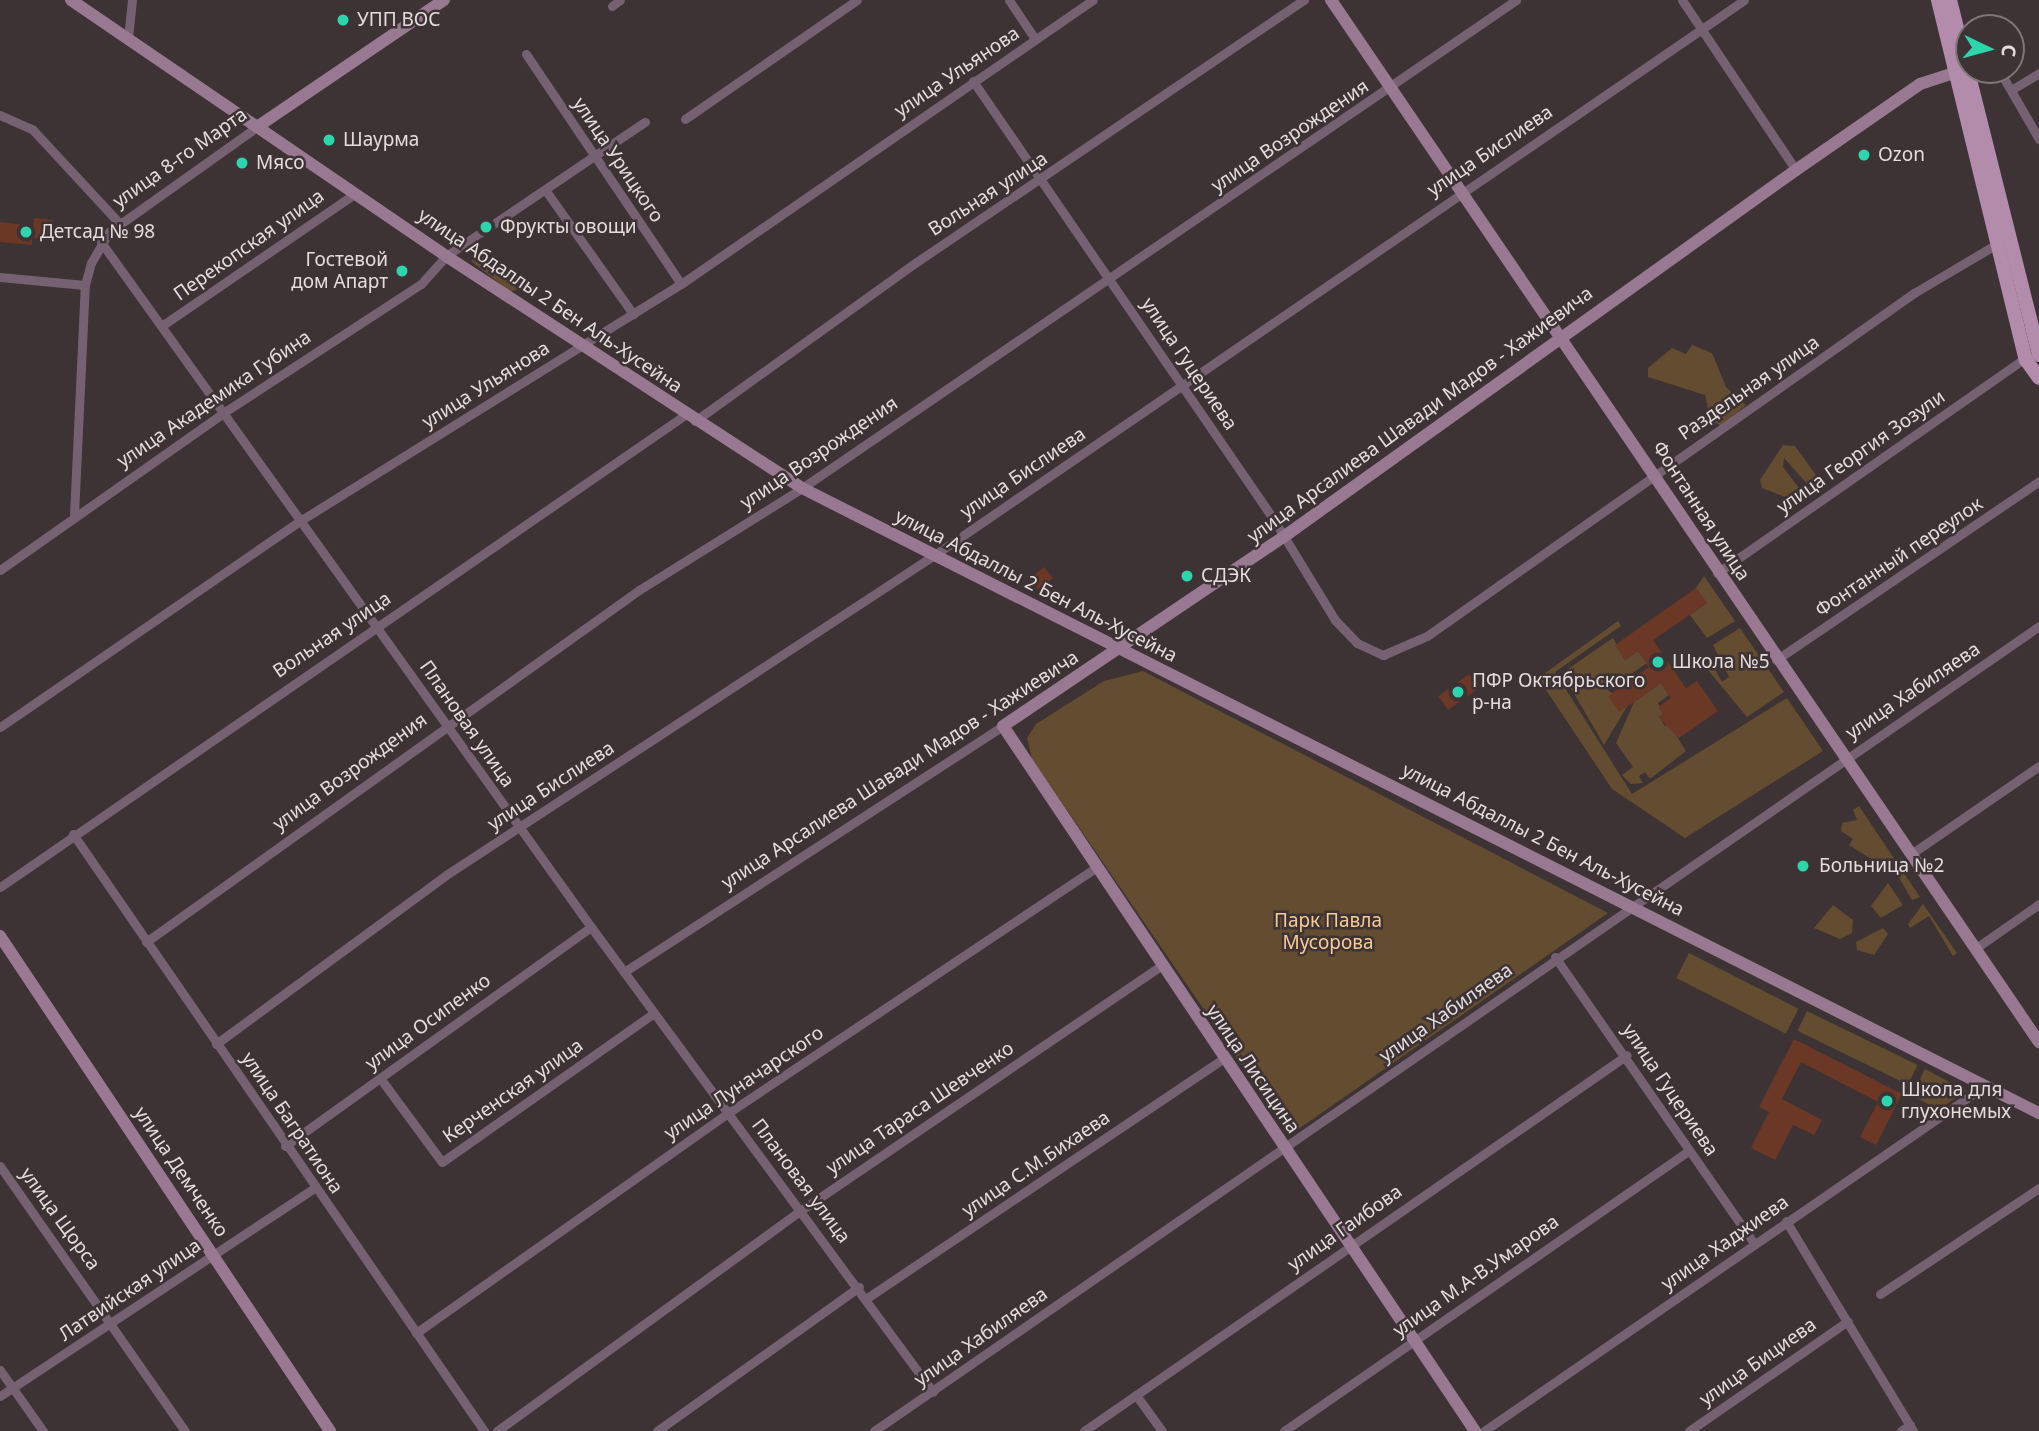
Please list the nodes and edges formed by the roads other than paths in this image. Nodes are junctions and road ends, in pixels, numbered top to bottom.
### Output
1 (71, 0) edge
2 (132, 0) edge
3 (444, 0) edge
4 (857, 0) edge
5 (1009, 0) edge
6 (1092, 0) edge
7 (1304, 0) edge
8 (1331, 0) edge
9 (1516, 0) edge
10 (1682, 0) edge
11 (1744, 0) edge
12 (1938, 0) edge
13 (1702, 29) junction
14 (128, 38) junction
15 (1035, 39) junction
16 (526, 54) dead end
17 (1955, 54) edge
18 (2039, 72) edge
19 (1955, 75) edge
20 (973, 81) junction
21 (1963, 84) edge
22 (1964, 84) edge
23 (2008, 84) edge
24 (1392, 90) junction
25 (2011, 90) junction
26 (0, 115) edge
27 (685, 119) dead end
28 (645, 122) dead end
29 (257, 127) junction
30 (2039, 139) edge
31 (594, 157) junction
32 (1796, 170) junction
33 (1040, 181) junction
34 (1462, 190) junction
35 (546, 191) junction
36 (354, 194) junction
37 (120, 224) junction
38 (101, 242) junction
39 (1997, 244) junction
40 (446, 256) junction
41 (0, 277) edge
42 (1109, 277) junction
43 (681, 284) junction
44 (85, 285) junction
45 (632, 314) junction
46 (163, 325) junction
47 (1561, 338) junction
48 (582, 346) junction
49 (2035, 352) edge
50 (2039, 378) edge
51 (1181, 386) junction
52 (226, 411) junction
53 (690, 418) junction
54 (1655, 476) junction
55 (2039, 481) edge
56 (802, 488) junction
57 (74, 516) junction
58 (303, 519) junction
59 (1282, 538) junction
60 (933, 556) junction
61 (0, 570) edge
62 (1717, 573) junction
63 (377, 626) junction
64 (2039, 626) edge
65 (1119, 651) junction
66 (1383, 655) joint
67 (1776, 660) junction
68 (446, 724) junction
69 (1003, 726) junction
70 (0, 727) edge
71 (1844, 760) junction
72 (2039, 766) edge
73 (520, 827) junction
74 (73, 834) junction
75 (1911, 854) junction
76 (1096, 868) junction
77 (0, 887) edge
78 (2039, 904) edge
79 (1628, 907) junction
80 (591, 927) junction
81 (0, 936) edge
82 (146, 942) junction
83 (1976, 948) junction
84 (1555, 957) junction
85 (1161, 966) junction
86 (624, 972) junction
87 (654, 1013) junction
88 (2039, 1042) edge
89 (216, 1044) junction
90 (1627, 1055) junction
91 (1223, 1059) junction
92 (380, 1078) junction
93 (1986, 1086) junction
94 (2039, 1113) edge
95 (729, 1114) junction
96 (285, 1146) junction
97 (1284, 1149) junction
98 (1689, 1151) junction
99 (0, 1166) edge
100 (314, 1188) junction
101 (2039, 1188) edge
102 (800, 1211) junction
103 (1786, 1221) junction
104 (1754, 1243) junction
105 (1350, 1245) junction
106 (214, 1255) junction
107 (859, 1287) junction
108 (1880, 1294) dead end
109 (867, 1298) junction
110 (1847, 1321) junction
111 (114, 1324) junction
112 (416, 1333) junction
113 (1415, 1339) junction
114 (0, 1370) edge
115 (13, 1387) junction
116 (933, 1392) junction
117 (1136, 1395) junction
118 (0, 1396) edge
119 (1912, 1428) edge
120 (43, 1431) edge
121 (185, 1431) edge
122 (330, 1431) edge
123 (484, 1431) edge
124 (497, 1431) edge
125 (657, 1431) edge
126 (874, 1431) edge
127 (1084, 1431) edge
128 (1162, 1431) edge
129 (1284, 1431) edge
130 (1475, 1431) edge
131 (1484, 1431) edge
132 (1689, 1431) edge
133 (1901, 1431) edge

1 - 14 street, улица Абдаллы 2 Бен Аль-Хусейна
2 - 14 street
3 - 29 street, улица 8-го Марта
4 - 27 street
5 - 15 street
6 - 15 street, улица Ульянова
7 - 33 street, Вольная улица
8 - 24 street, Фонтанная улица
9 - 24 street, улица Возрождения
10 - 13 street
11 - 13 street, улица Бислиева
12 - 17 main road
13 - 32 street
13 - 34 street, улица Бислиева
14 - 29 street, улица Абдаллы 2 Бен Аль-Хусейна
15 - 20 street, улица Ульянова
16 - 31 street, улица Урицкого
18 - 25 street
19 - 32 street, улица Арсалиева Шавади Мадов - Хажиевича
20 - 33 street, улица Гуцериева
20 - 43 street, улица Ульянова
21 - 39 main road
22 - 49 main road
23 - 25 street
24 - 34 street, Фонтанная улица
24 - 42 street, улица Возрождения
25 - 30 street
26 - 37 street
28 - 31 street, улица Академика Губина
29 - 36 street, улица Абдаллы 2 Бен Аль-Хусейна
29 - 37 street, улица 8-го Марта
31 - 35 street, улица Академика Губина
31 - 43 street, улица Урицкого
32 - 47 street, улица Арсалиева Шавади Мадов - Хажиевича
33 - 42 street, улица Гуцериева
33 - 53 street, Вольная улица
34 - 47 street, Фонтанная улица
34 - 51 street, улица Бислиева
35 - 40 street, улица Академика Губина
35 - 45 street
36 - 40 street, улица Абдаллы 2 Бен Аль-Хусейна
36 - 46 street, Перекопская улица
37 - 38 street, улица 8-го Марта
38 - 44 street, улица 8-го Марта
38 - 46 street, Плановая улица
39 - 49 main road
39 - 54 street, Раздельная улица
40 - 48 street, улица Абдаллы 2 Бен Аль-Хусейна
40 - 52 street, улица Академика Губина
41 - 44 street
42 - 51 street, улица Гуцериева
42 - 56 street, улица Возрождения
43 - 45 street, улица Ульянова
44 - 57 street, улица 8-го Марта
45 - 48 street, улица Ульянова
46 - 52 street, Плановая улица
47 - 54 street, Фонтанная улица
47 - 59 street, улица Арсалиева Шавади Мадов - Хажиевича
48 - 53 street, улица Абдаллы 2 Бен Аль-Хусейна
48 - 58 street, улица Ульянова
49 - 50 main road
49 - 62 street, улица Георгия Зозули
51 - 59 street, улица Гуцериева
51 - 60 street, улица Бислиева
52 - 57 street, улица Академика Губина
52 - 58 street, Плановая улица
53 - 56 street, улица Абдаллы 2 Бен Аль-Хусейна
53 - 63 street, Вольная улица
54 - 62 street, Фонтанная улица
54 - 66 street, Раздельная улица
55 - 67 street, Фонтанный переулок
56 - 60 street, улица Абдаллы 2 Бен Аль-Хусейна
56 - 68 street, улица Возрождения
57 - 61 street, улица Академика Губина
58 - 63 street, Плановая улица
58 - 70 street, улица Ульянова
59 - 65 street, улица Арсалиева Шавади Мадов - Хажиевича
59 - 66 street, улица Гуцериева
60 - 65 street, улица Абдаллы 2 Бен Аль-Хусейна
60 - 73 street, улица Бислиева
62 - 67 street, Фонтанная улица
63 - 68 street, Плановая улица
63 - 74 street, Вольная улица
64 - 71 street, улица Хабиляева
65 - 69 street, улица Арсалиева Шавади Мадов - Хажиевича
65 - 79 street, улица Абдаллы 2 Бен Аль-Хусейна
67 - 71 street, Фонтанная улица
68 - 73 street, Плановая улица
68 - 82 street, улица Возрождения
69 - 76 street, улица Лисицина
69 - 86 street, улица Арсалиева Шавади Мадов - Хажиевича
71 - 75 street, Фонтанная улица
71 - 79 street, улица Хабиляева
72 - 75 street
73 - 80 street, Плановая улица
73 - 89 street, улица Бислиева
74 - 77 street, Вольная улица
74 - 82 street, улица Багратиона
75 - 83 street, Фонтанная улица
76 - 85 street, улица Лисицина
76 - 95 street, улица Луначарского
78 - 83 street
79 - 84 street, улица Хабиляева
79 - 93 street, улица Абдаллы 2 Бен Аль-Хусейна
80 - 86 street, Плановая улица
80 - 92 street, улица Осипенко
81 - 106 street, улица Демченко
82 - 89 street, улица Багратиона
83 - 88 street, Фонтанная улица
84 - 90 street, улица Гуцериева
84 - 97 street, улица Хабиляева
85 - 91 street, улица Лисицина
85 - 102 street, улица Тараса Шевченко
86 - 87 street, Плановая улица
87 - 92 street, Керченская улица
87 - 95 street, Плановая улица
89 - 96 street, улица Багратиона
90 - 98 street, улица Гуцериева
90 - 105 street, улица Гаибова
91 - 97 street, улица Лисицина
91 - 109 street, улица С.М.Бихаева
92 - 96 street, улица Осипенко
93 - 94 street, улица Абдаллы 2 Бен Аль-Хусейна
93 - 103 street, улица Хаджиева
95 - 102 street, Плановая улица
95 - 112 street, улица Луначарского
96 - 100 street, улица Багратиона
97 - 105 street, улица Лисицина
97 - 116 street, улица Хабиляева
98 - 104 street, улица Гуцериева
98 - 113 street, улица М.А-В.Умарова
99 - 111 street, улица Щорса
100 - 106 street, Латвийская улица
100 - 112 street, улица Багратиона
101 - 108 street
102 - 107 street, Плановая улица
102 - 124 street, улица Тараса Шевченко
103 - 104 street, улица Хаджиева
103 - 110 street
104 - 131 street, улица Хаджиева
105 - 113 street, улица Лисицина
105 - 117 street, улица Гаибова
106 - 111 street, Латвийская улица
106 - 122 street, улица Демченко
107 - 109 street, Плановая улица
107 - 125 street
109 - 116 street, Плановая улица
110 - 119 street
110 - 132 street, улица Бициева
111 - 115 street, Латвийская улица
111 - 121 street, улица Щорса
112 - 123 street, улица Багратиона
113 - 129 street, улица М.А-В.Умарова
113 - 130 street, улица Лисицина
114 - 115 street
115 - 118 street, Латвийская улица
115 - 120 street
116 - 126 street, улица Хабиляева
117 - 127 street, улица Гаибова
117 - 128 street
119 - 133 street

